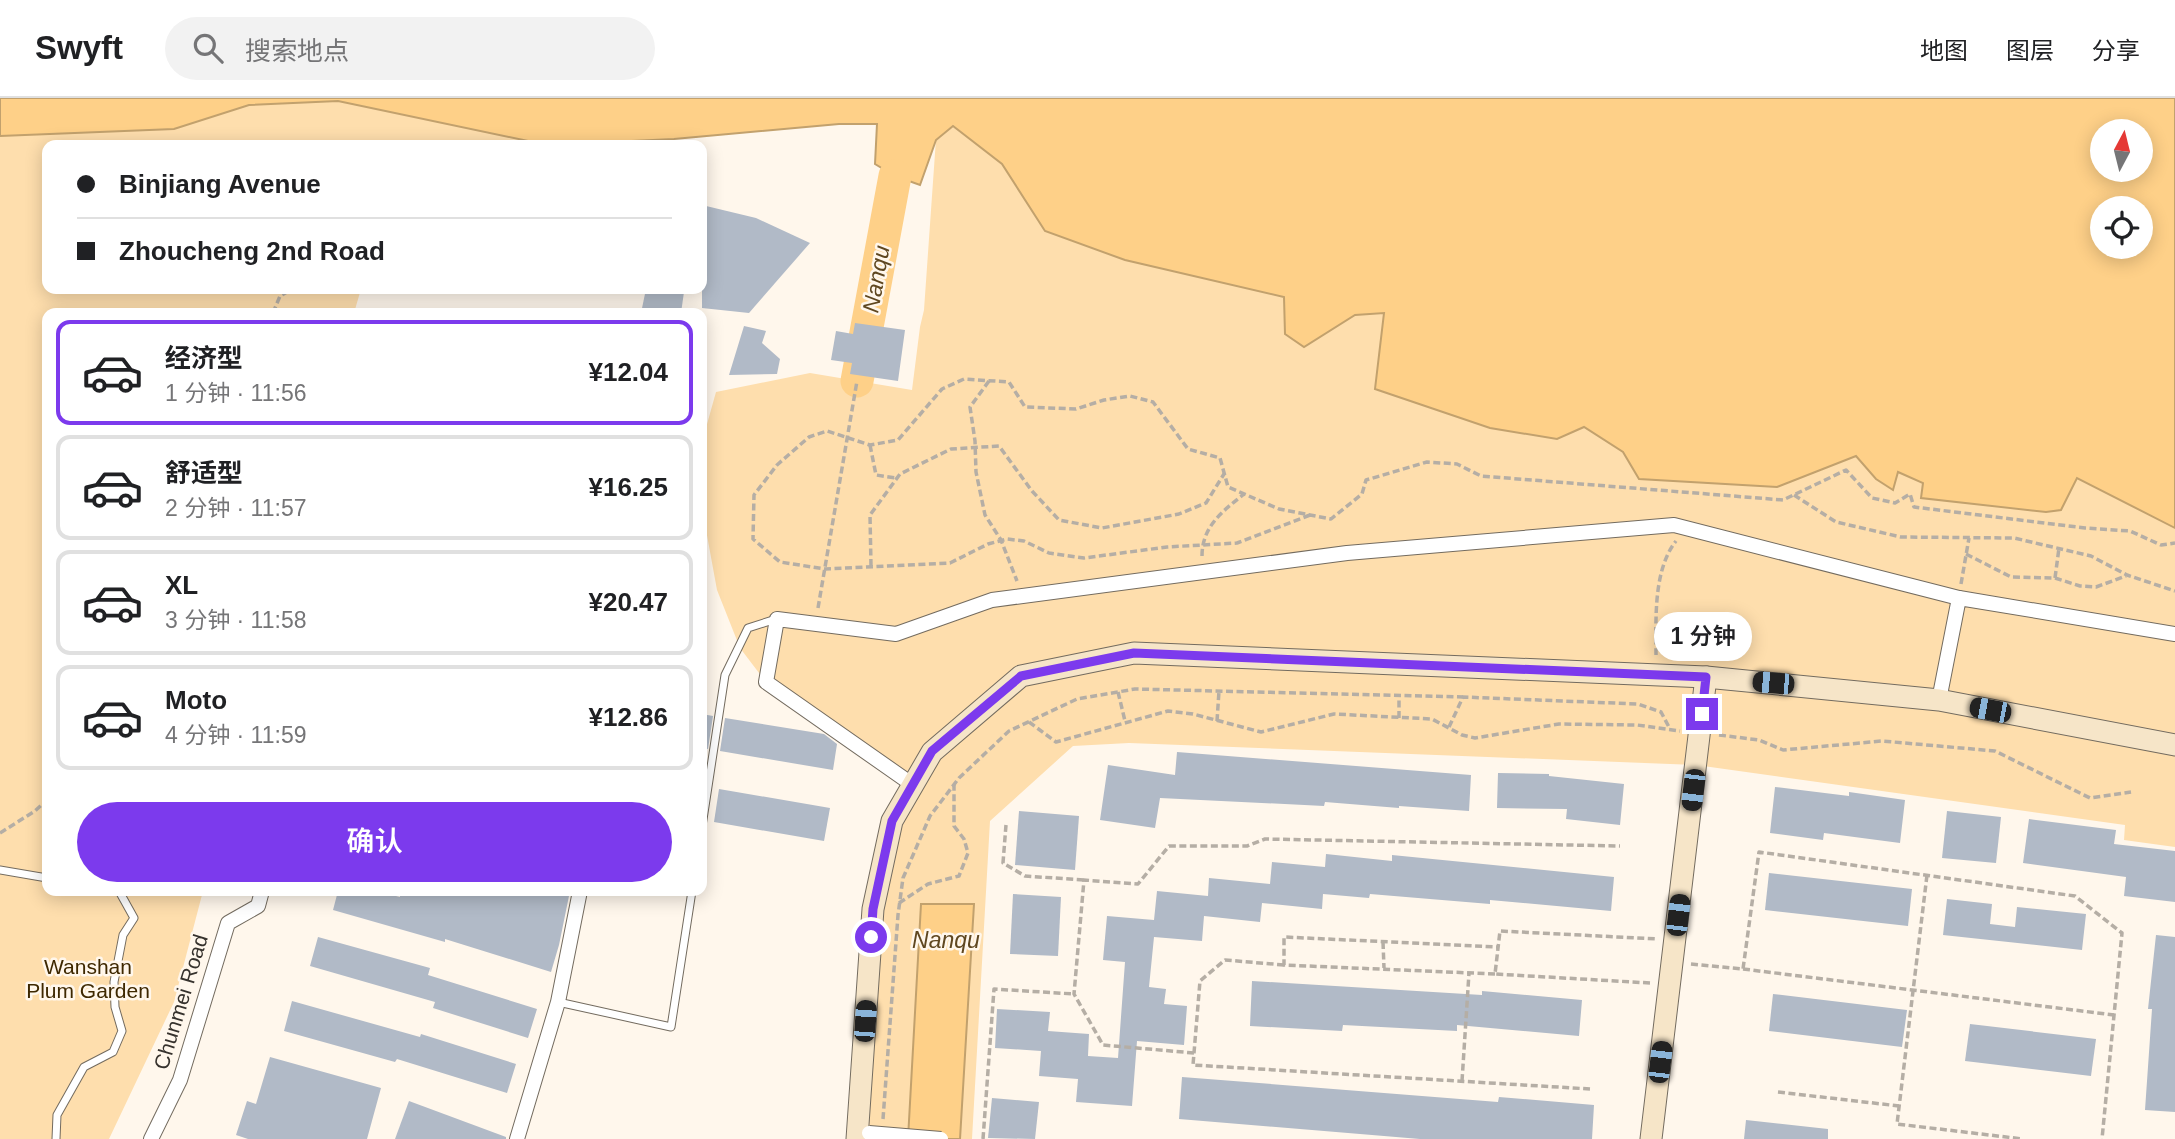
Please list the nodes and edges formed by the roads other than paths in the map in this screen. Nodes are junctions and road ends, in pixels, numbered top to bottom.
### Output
1 (1959, 598) junction
2 (777, 619) junction
3 (2175, 634) edge
4 (1706, 677) junction
5 (1938, 700) junction
6 (2175, 745) edge
7 (913, 785) junction
8 (707, 792) edge
9 (0, 870) edge
10 (42, 877) edge
11 (122, 896) edge
12 (260, 896) edge
13 (579, 896) edge
14 (691, 896) edge
15 (558, 1002) junction
16 (861, 1135) edge
17 (55, 1139) edge
18 (151, 1139) edge
19 (517, 1139) edge
20 (941, 1139) edge
21 (1651, 1139) edge

1 - 2 street
1 - 3 street
1 - 5 street
2 - 7 street
2 - 8 lane
4 - 5 street
4 - 7 street
4 - 21 street
5 - 6 street
7 - 16 street
9 - 10 lane
11 - 17 lane
12 - 18 street, Chunmei Road
13 - 15 street
14 - 15 lane
15 - 19 street
16 - 20 street, bridge

